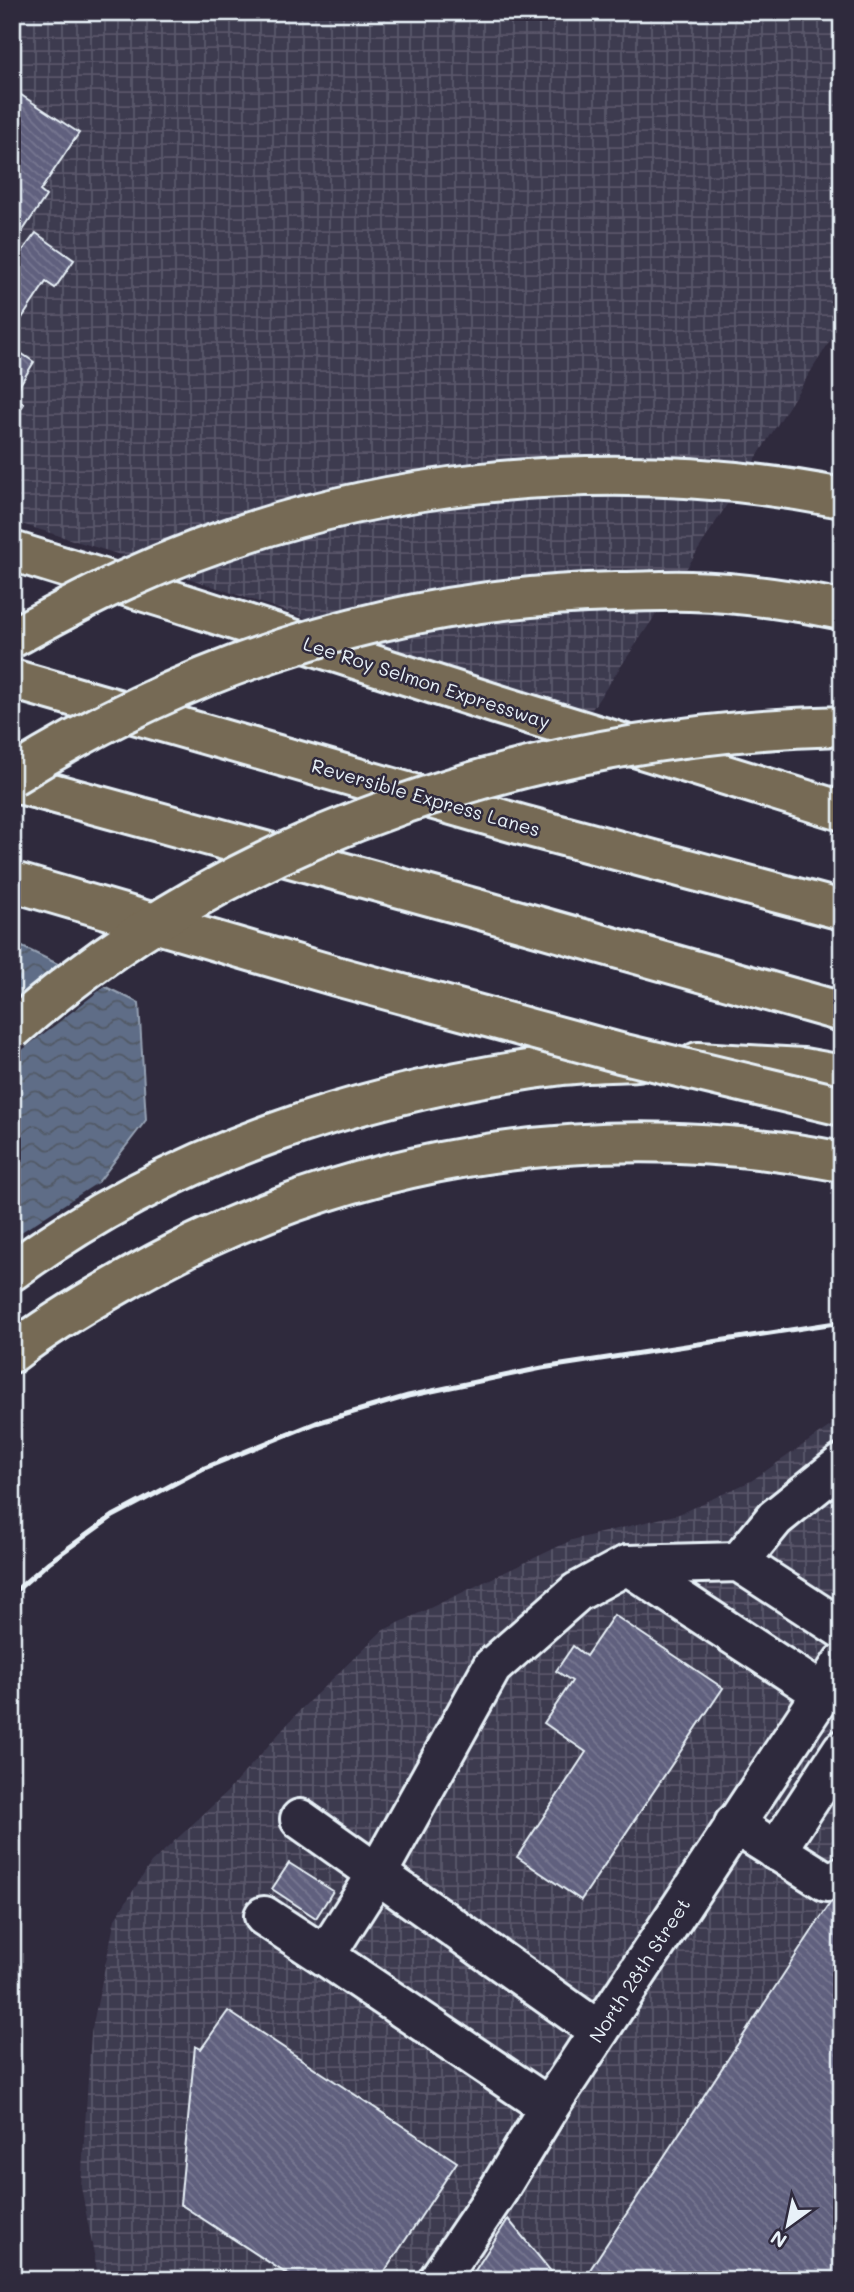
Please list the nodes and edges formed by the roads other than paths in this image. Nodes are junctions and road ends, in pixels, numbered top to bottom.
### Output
1 (842, 498) edge
2 (12, 551) edge
3 (842, 610) edge
4 (12, 639) edge
5 (12, 679) edge
6 (842, 726) edge
7 (12, 776) edge
8 (12, 782) edge
9 (842, 810) edge
10 (15, 882) edge
11 (842, 910) edge
12 (842, 1012) edge
13 (12, 1030) edge
14 (842, 1074) edge
15 (842, 1106) edge
16 (842, 1162) edge
17 (12, 1271) edge
18 (12, 1353) edge
19 (842, 1464) edge
20 (740, 1562) junction
21 (627, 1565) junction
22 (842, 1629) edge
23 (832, 1678) edge
24 (842, 1750) edge
25 (300, 1819) dead end
26 (734, 1824) junction
27 (776, 1851) junction
28 (377, 1874) junction
29 (842, 1877) edge
30 (264, 1916) dead end
31 (325, 1956) junction
32 (599, 2031) junction
33 (550, 2107) junction
34 (438, 2280) edge

1 - 4 highway, bridge
2 - 9 highway, Lee Roy Selmon Expressway, bridge
3 - 7 highway, bridge
5 - 11 highway, Reversible Express Lanes, bridge
6 - 13 highway, bridge
8 - 12 highway
10 - 15 highway, bridge
14 - 17 highway
16 - 18 highway
19 - 20 street
20 - 21 street
20 - 22 street
21 - 23 street
21 - 28 street
23 - 26 street, North 28th Street
24 - 27 street
25 - 28 street
26 - 27 street
26 - 32 street, North 28th Street
27 - 29 street
28 - 31 street
28 - 32 street
30 - 31 street
31 - 33 street
32 - 33 street, North 28th Street
33 - 34 street, North 28th Street

